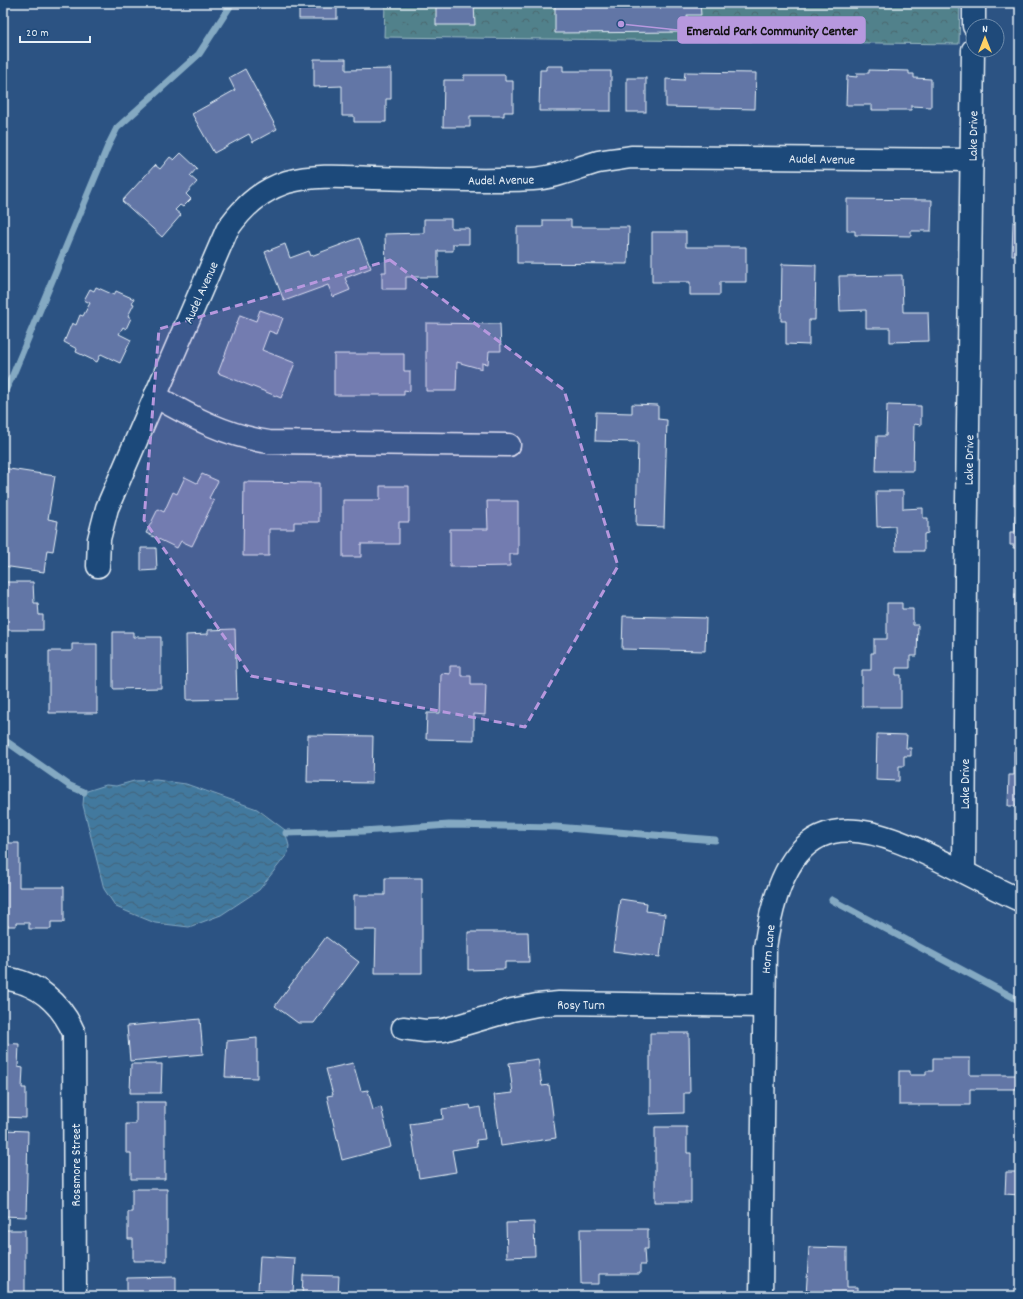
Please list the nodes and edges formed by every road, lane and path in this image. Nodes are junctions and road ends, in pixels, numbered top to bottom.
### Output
1 (974, 3) edge
2 (974, 18) edge
3 (973, 58) edge
4 (972, 160) junction
5 (155, 396) junction
6 (509, 445) dead end
7 (98, 566) dead end
8 (964, 871) junction
9 (1020, 900) edge
10 (3, 978) edge
11 (763, 1006) junction
12 (403, 1028) dead end
13 (75, 1296) edge
14 (761, 1296) edge

1 - 2 street
3 - 4 street, Lake Drive
4 - 5 street, Audel Avenue
4 - 8 street, Lake Drive
5 - 6 street
5 - 7 street, Audel Avenue
8 - 9 street, Horn Lane
8 - 11 street, Horn Lane
10 - 13 street, Rossmore Street
11 - 12 street, Rosy Turn
11 - 14 street, Horn Lane

